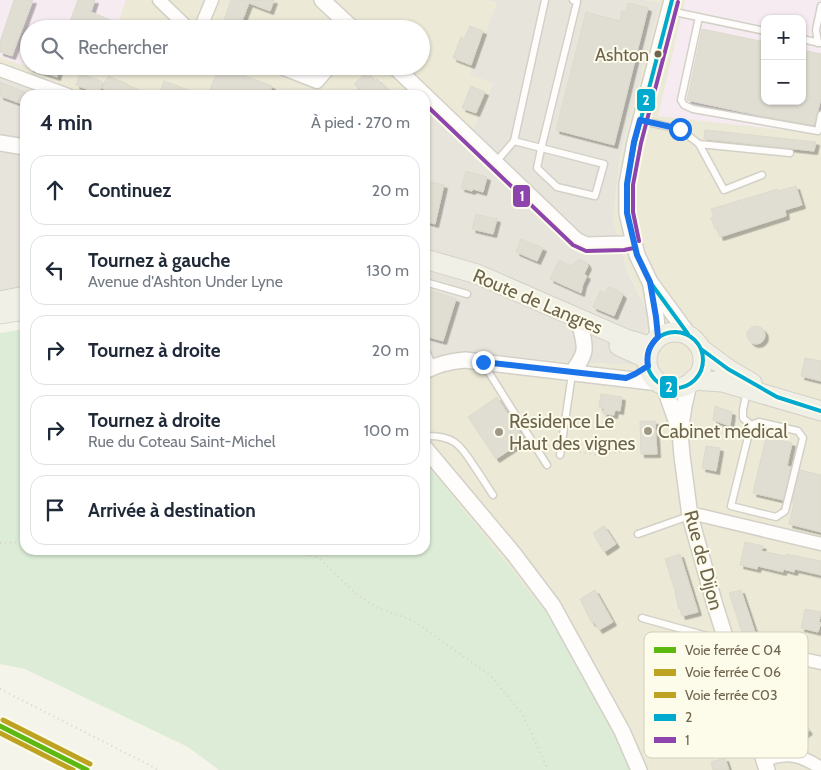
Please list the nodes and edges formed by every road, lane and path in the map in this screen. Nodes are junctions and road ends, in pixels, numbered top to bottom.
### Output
1 (159, 0) edge
2 (212, 0) edge
3 (322, 0) edge
4 (545, 0) edge
5 (572, 0) edge
6 (671, 5) edge
7 (821, 6) edge
8 (700, 17) junction
9 (180, 20) edge
10 (204, 20) edge
11 (343, 20) edge
12 (761, 31) edge
13 (806, 41) edge
14 (820, 43) edge
15 (0, 70) edge
16 (299, 75) edge
17 (323, 75) edge
18 (404, 75) edge
19 (54, 90) edge
20 (420, 90) edge
21 (430, 100) edge
22 (821, 115) edge
23 (640, 120) junction
24 (514, 141) junction
25 (0, 143) edge
26 (699, 144) junction
27 (20, 146) edge
28 (541, 149) junction
29 (790, 153) dead end
30 (496, 162) junction
31 (762, 175) dead end
32 (633, 242) junction
33 (430, 260) edge
34 (430, 271) edge
35 (650, 282) junction
36 (430, 283) edge
37 (468, 294) dead end
38 (20, 297) edge
39 (0, 301) edge
40 (20, 304) edge
41 (0, 308) edge
42 (20, 311) edge
43 (0, 314) edge
44 (580, 329) junction
45 (688, 334) junction
46 (701, 349) junction
47 (651, 352) junction
48 (483, 362) junction
49 (430, 364) edge
50 (572, 372) junction
51 (626, 378) junction
52 (691, 382) junction
53 (662, 384) junction
54 (747, 389) junction
55 (777, 397) junction
56 (821, 411) edge
57 (750, 425) junction
58 (680, 432) junction
59 (430, 436) edge
60 (634, 450) dead end
61 (560, 452) joint
62 (430, 454) edge
63 (547, 465) dead end
64 (493, 495) dead end
65 (690, 516) junction
66 (638, 534) dead end
67 (20, 542) edge
68 (0, 544) edge
69 (821, 544) edge
70 (312, 555) edge
71 (642, 618) dead end
72 (691, 632) edge
73 (723, 632) edge
74 (808, 660) edge
75 (821, 663) edge
76 (0, 689) edge
77 (777, 758) edge
78 (803, 758) edge
79 (765, 765) edge
80 (821, 768) edge
81 (159, 770) edge
82 (548, 770) edge
83 (639, 770) edge

1 - 9 street
2 - 10 street
3 - 11 street
4 - 24 lane
5 - 28 lane
6 - 8 lane
6 - 23 street
7 - 14 lane
8 - 12 lane
8 - 22 lane
13 - 14 lane
15 - 19 street
16 - 17 street
18 - 20 street
21 - 30 street
23 - 26 lane
23 - 32 street
24 - 28 lane
24 - 30 lane
25 - 27 street
26 - 29 lane
26 - 31 lane
28 - 28 lane
30 - 32 street
32 - 35 street
33 - 47 main road, Route de Langres
34 - 44 main road, Route de Langres
35 - 45 street
35 - 47 street
36 - 37 lane
38 - 39 main road
40 - 41 lane
42 - 43 main road
44 - 47 main road, Route de Langres
44 - 50 street
45 - 46 main road
45 - 47 main road
46 - 52 main road
46 - 55 main road
47 - 51 street
47 - 53 main road
48 - 49 street
48 - 50 street
48 - 63 lane
50 - 51 street
50 - 61 lane
51 - 53 street
52 - 53 main road
52 - 54 main road
52 - 58 street, Rue de Dijon
53 - 58 street, Rue de Dijon
54 - 55 main road
54 - 57 lane
55 - 56 main road
57 - 57 lane
58 - 65 street, Rue de Dijon
59 - 64 lane
60 - 61 path
62 - 83 street
65 - 66 lane
65 - 69 street
65 - 73 street, Rue de Dijon
67 - 68 path
70 - 82 path
71 - 72 lane
74 - 75 street
76 - 81 path
77 - 79 street
78 - 80 street

